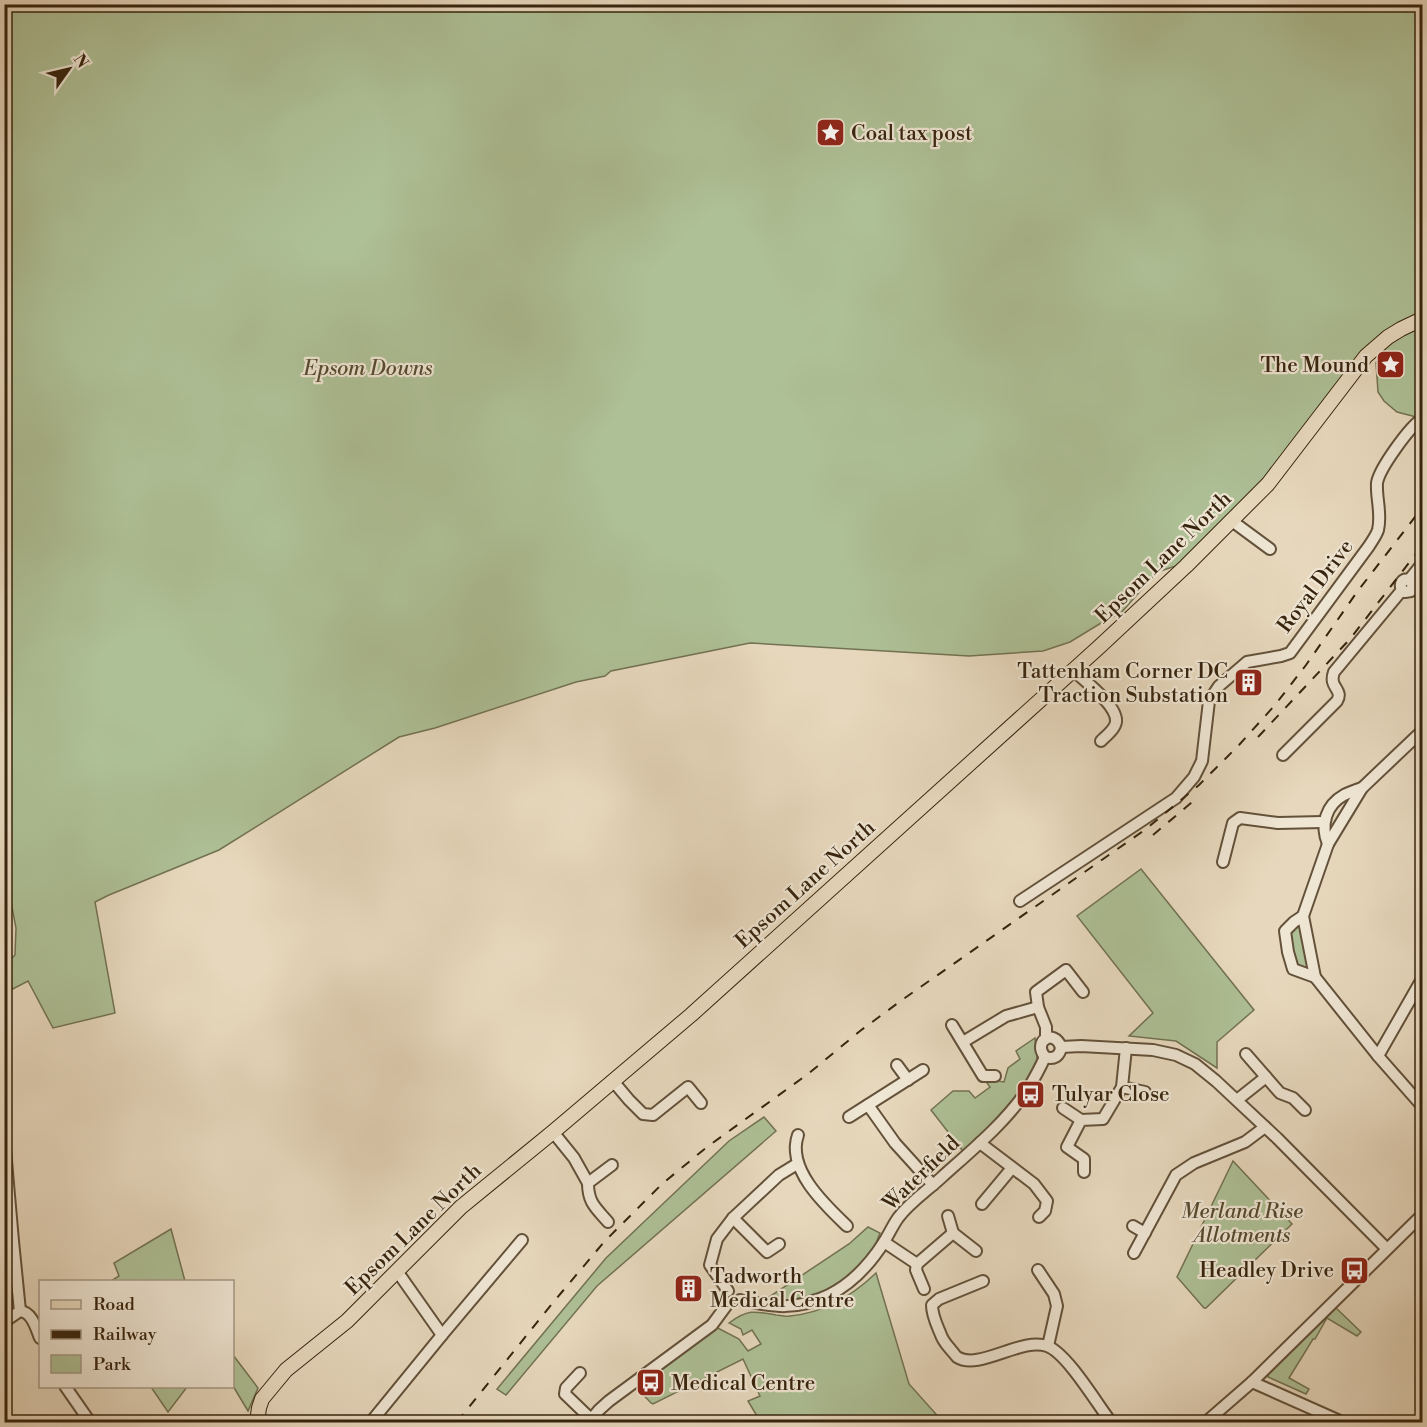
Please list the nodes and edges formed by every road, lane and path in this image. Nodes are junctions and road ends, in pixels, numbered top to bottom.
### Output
1 (1422, 319) edge
2 (1422, 419) edge
3 (1232, 521) junction
4 (1270, 549) dead end
5 (1422, 564) edge
6 (1074, 670) junction
7 (1422, 731) edge
8 (1101, 741) dead end
9 (1282, 755) dead end
10 (1362, 788) junction
11 (1323, 822) junction
12 (1328, 844) junction
13 (1223, 862) dead end
14 (1020, 902) dead end
15 (1303, 916) junction
16 (1315, 977) junction
17 (1422, 979) edge
18 (1083, 992) dead end
19 (1038, 1007) junction
20 (952, 1025) dead end
21 (1046, 1039) junction
22 (963, 1042) junction
23 (1061, 1047) junction
24 (1126, 1048) junction
25 (1246, 1054) dead end
26 (1378, 1056) junction
27 (1045, 1057) junction
28 (897, 1065) dead end
29 (923, 1070) dead end
30 (995, 1076) dead end
31 (1266, 1077) junction
32 (908, 1080) junction
33 (613, 1081) junction
34 (1122, 1087) junction
35 (1145, 1092) dead end
36 (1237, 1100) junction
37 (701, 1103) dead end
38 (868, 1105) junction
39 (1422, 1106) edge
40 (1063, 1108) dead end
41 (1305, 1110) dead end
42 (849, 1117) dead end
43 (1081, 1120) junction
44 (1265, 1127) junction
45 (553, 1132) junction
46 (798, 1135) dead end
47 (4, 1138) edge
48 (980, 1143) junction
49 (797, 1164) junction
50 (612, 1165) dead end
51 (1012, 1168) junction
52 (1084, 1172) dead end
53 (588, 1183) junction
54 (933, 1185) junction
55 (982, 1204) dead end
56 (1422, 1215) edge
57 (948, 1216) dead end
58 (1039, 1217) dead end
59 (733, 1218) junction
60 (608, 1222) dead end
61 (847, 1226) dead end
62 (1133, 1226) dead end
63 (953, 1233) junction
64 (1145, 1233) junction
65 (522, 1240) dead end
66 (9, 1242) edge
67 (884, 1242) junction
68 (779, 1244) dead end
69 (1387, 1249) junction
70 (976, 1251) dead end
71 (1134, 1253) dead end
72 (917, 1264) junction
73 (1038, 1270) dead end
74 (397, 1271) junction
75 (983, 1281) dead end
76 (924, 1289) dead end
77 (728, 1291) junction
78 (740, 1300) junction
79 (726, 1306) junction
80 (20, 1311) junction
81 (4, 1322) edge
82 (442, 1335) junction
83 (39, 1336) edge
84 (1048, 1346) junction
85 (580, 1373) dead end
86 (1252, 1382) junction
87 (66, 1388) edge
88 (590, 1421) edge
89 (90, 1422) edge
90 (257, 1422) edge
91 (372, 1422) edge
92 (1110, 1422) edge
93 (1206, 1422) edge
94 (1341, 1422) edge

1 - 3 main road, Epsom Lane North
2 - 14 street, Royal Drive
3 - 4 street
3 - 6 main road, Epsom Lane North
5 - 9 street
6 - 8 street
6 - 33 main road, Epsom Lane North
7 - 10 street
10 - 11 street
10 - 12 street
11 - 12 street
11 - 13 street
12 - 15 street
15 - 16 street
15 - 16 street
16 - 26 street
17 - 26 street
18 - 19 street
19 - 21 street
19 - 22 street
20 - 22 street
21 - 23 street
21 - 27 street
22 - 30 street
23 - 24 street
23 - 27 street
24 - 34 street
24 - 36 street
25 - 31 street
26 - 39 street
27 - 48 street, Waterfield
28 - 32 street
29 - 32 street
31 - 36 street
31 - 41 street
32 - 38 street
33 - 37 street
33 - 45 main road, Epsom Lane North
34 - 35 street
34 - 43 street
36 - 44 street
38 - 42 street
38 - 54 street
40 - 43 street
43 - 52 street
44 - 64 street
44 - 69 street
45 - 53 street
45 - 74 main road, Epsom Lane North
46 - 49 street
47 - 66 street
48 - 51 street
48 - 54 street, Waterfield
49 - 59 street
49 - 61 street
50 - 53 street
51 - 55 street
51 - 58 street
53 - 60 street
54 - 67 street, Waterfield
56 - 69 street
57 - 63 street
59 - 68 street
59 - 77 street
62 - 64 street
63 - 70 street
63 - 72 street
64 - 71 street
65 - 82 street
66 - 80 street
67 - 72 street
67 - 78 street, Waterfield
69 - 86 street
72 - 76 street
73 - 84 street
74 - 82 street
74 - 90 main road, Epsom Lane North
75 - 84 street
77 - 78 street
77 - 79 street
78 - 79 street
79 - 88 street
80 - 81 street
80 - 83 street
82 - 91 street
84 - 92 street
85 - 88 street
86 - 93 street
86 - 94 street
87 - 89 street

